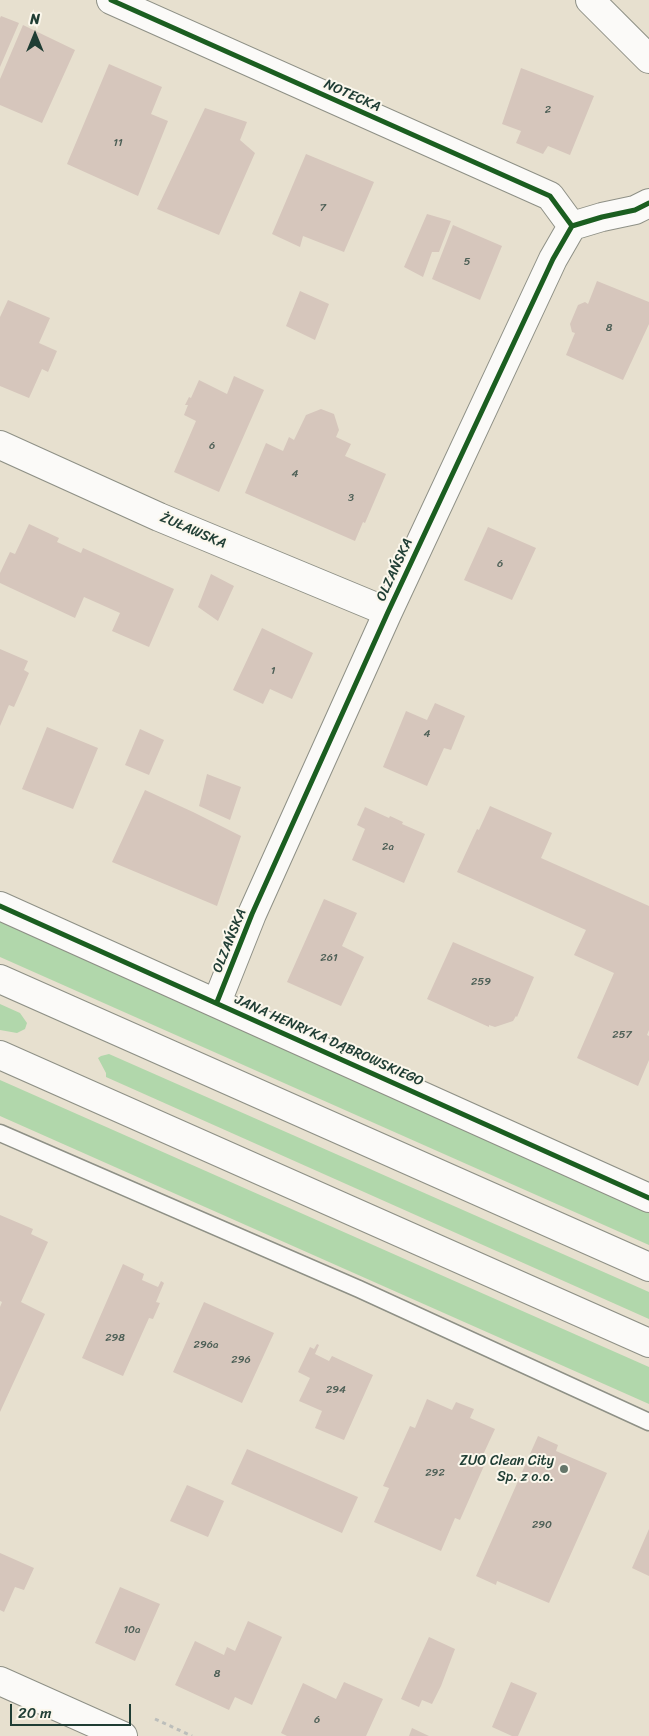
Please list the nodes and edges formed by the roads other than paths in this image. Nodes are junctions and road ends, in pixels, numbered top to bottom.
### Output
1 (111, 0) edge
2 (590, 0) edge
3 (649, 59) edge
4 (649, 203) edge
5 (572, 226) junction
6 (0, 445) edge
7 (388, 612) junction
8 (0, 906) edge
9 (0, 979) edge
10 (217, 1002) junction
11 (0, 1055) edge
12 (0, 1133) edge
13 (649, 1198) edge
14 (649, 1267) edge
15 (649, 1343) edge
16 (649, 1422) edge
17 (0, 1681) edge
18 (123, 1736) edge

1 - 5 street, NOTECKA
2 - 3 street
4 - 5 street
5 - 7 street, OLZAŃSKA
6 - 7 street, ŻUŁAWSKA
7 - 10 street, OLZAŃSKA
8 - 10 street, JANA HENRYKA DĄBROWSKIEGO
9 - 14 street
10 - 13 street, JANA HENRYKA DĄBROWSKIEGO
11 - 15 street
12 - 16 lane
17 - 18 street

